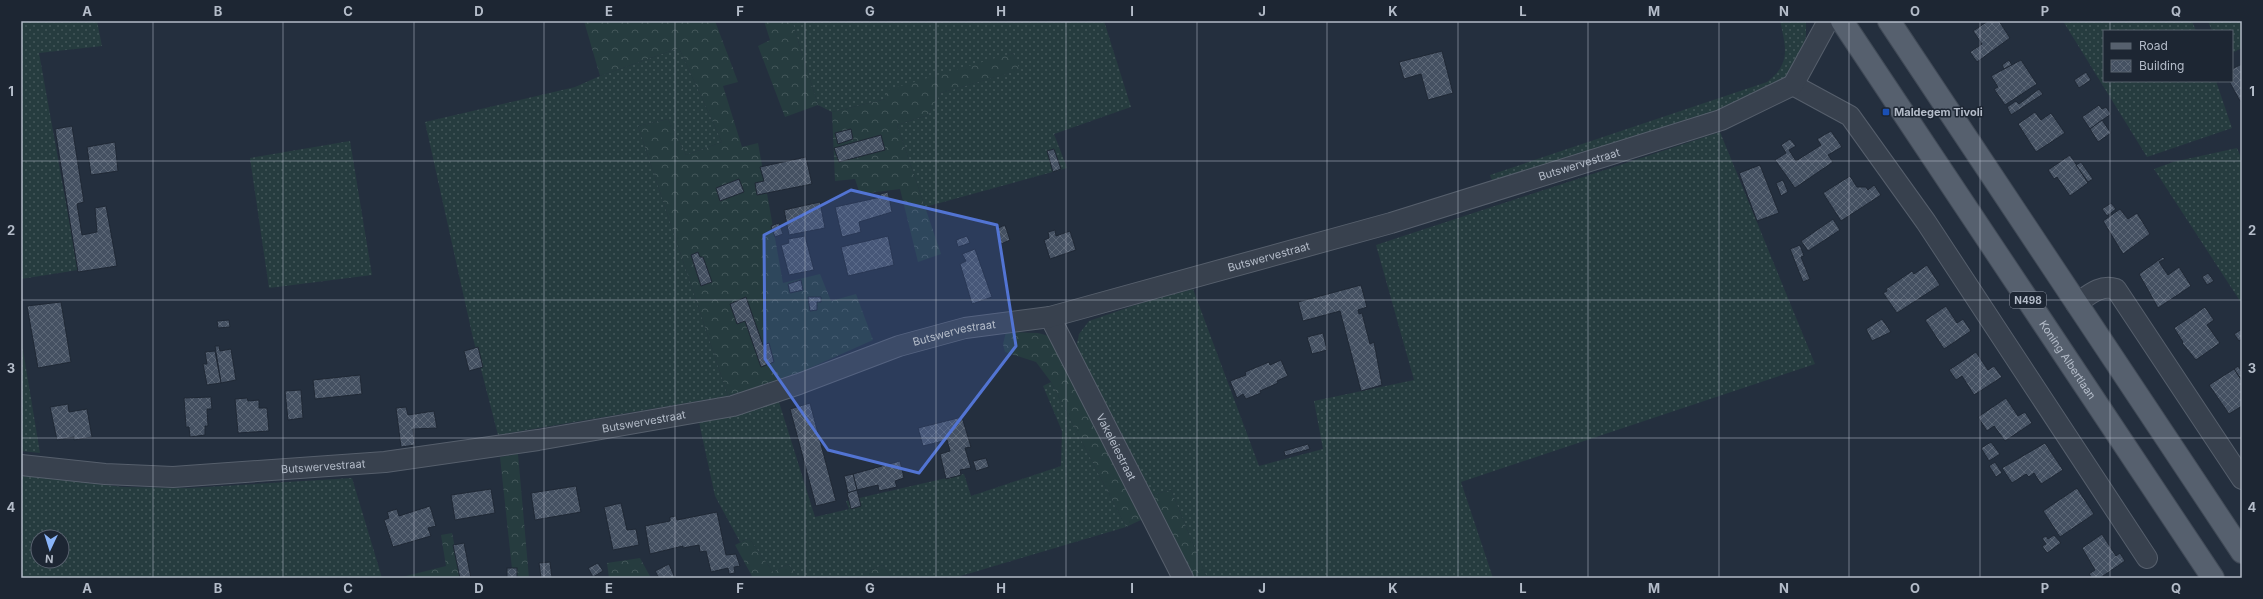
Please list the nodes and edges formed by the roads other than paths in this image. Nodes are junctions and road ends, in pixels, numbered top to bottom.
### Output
1 (1828, 21) edge
2 (1842, 21) edge
3 (1889, 21) edge
4 (1793, 85) junction
5 (2076, 304) junction
6 (1050, 317) junction
7 (21, 465) edge
8 (2242, 479) edge
9 (2242, 552) edge
10 (2146, 558) dead end
11 (1182, 578) edge
12 (2213, 578) edge

1 - 4 street
2 - 12 main road, Koning Albertlaan / N498
3 - 5 main road
4 - 6 street, Butswervestraat
4 - 10 street
5 - 8 street
5 - 9 main road
6 - 7 street, Butswervestraat
6 - 11 street, Vakeleiestraat

